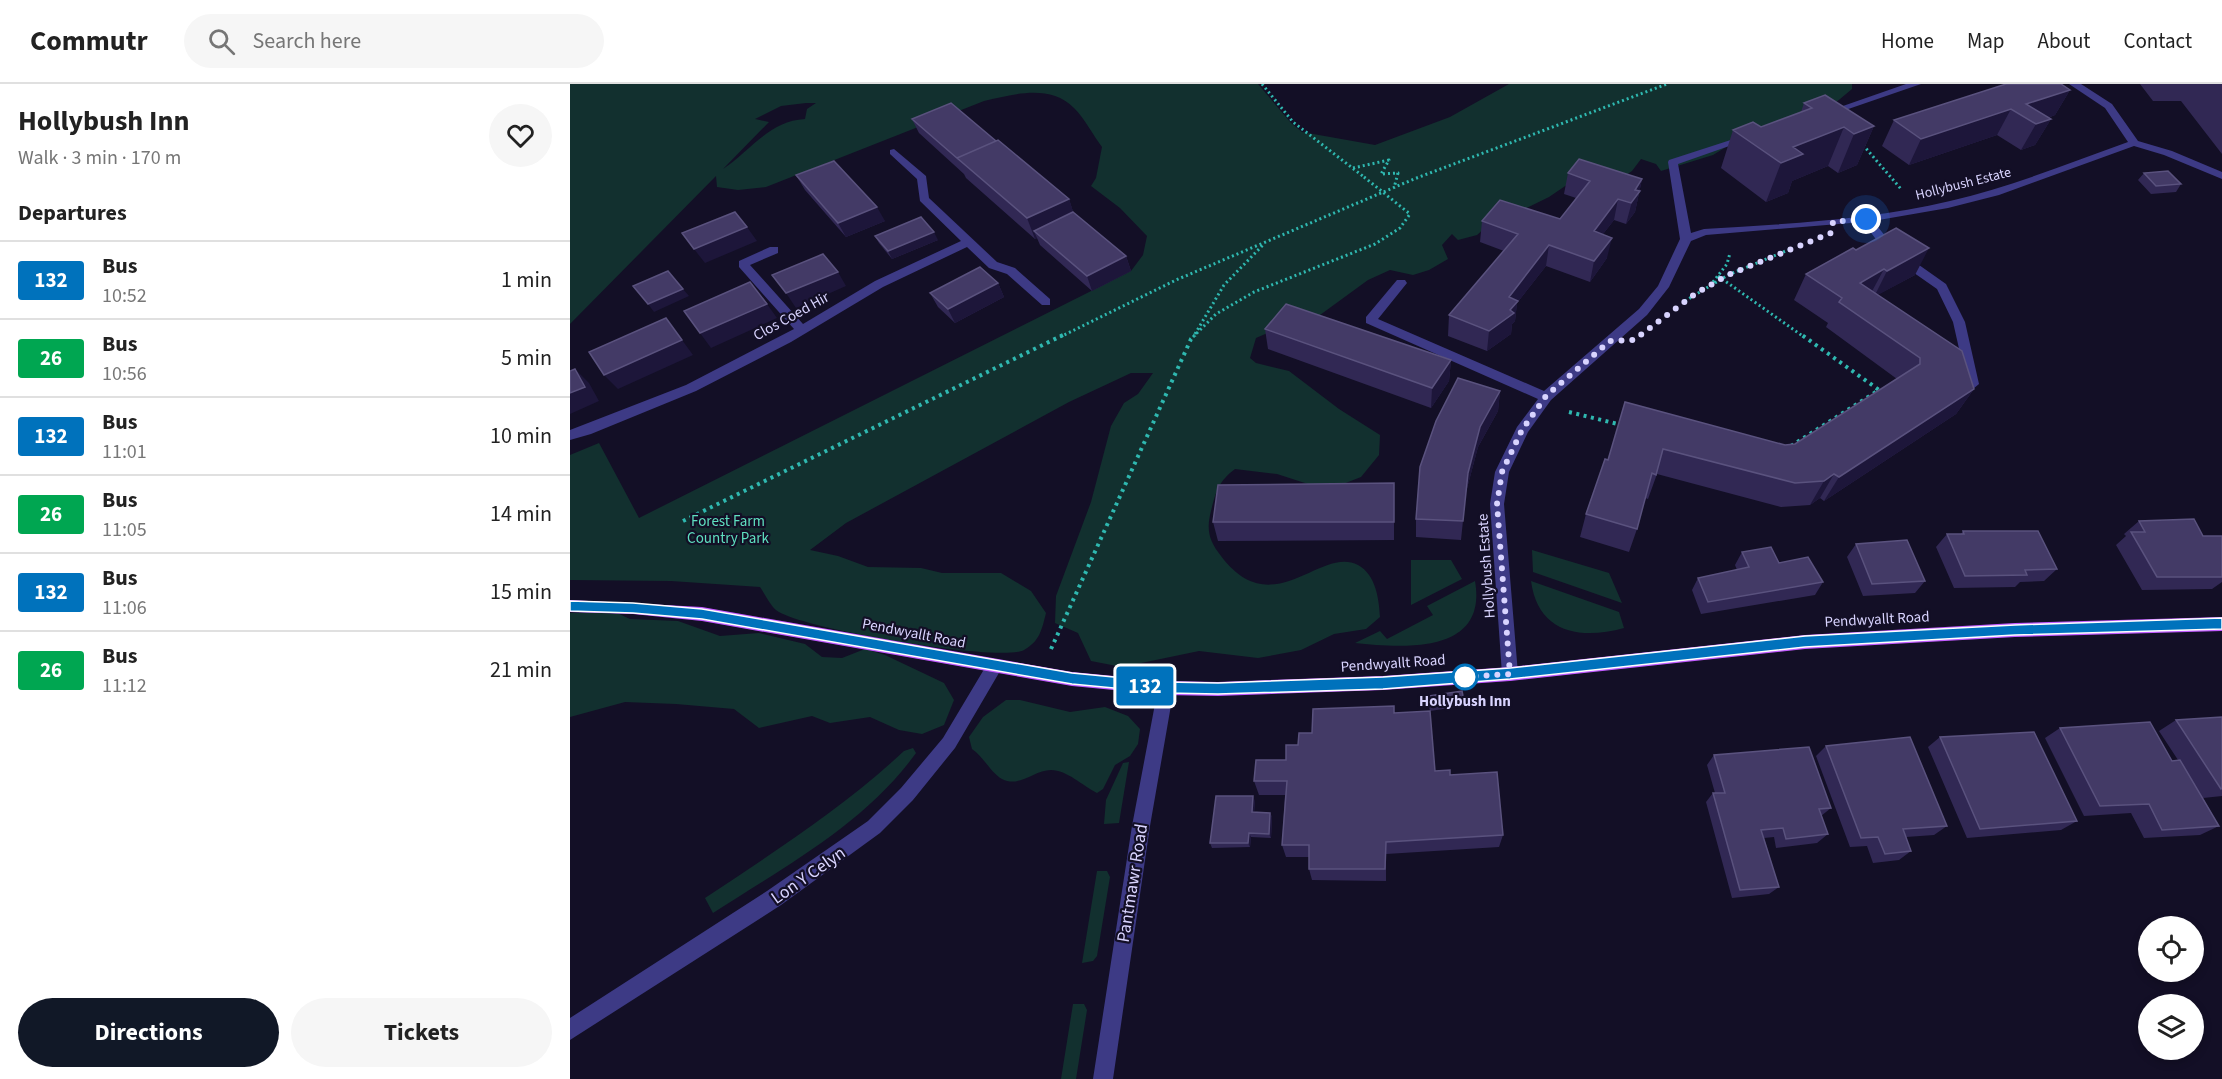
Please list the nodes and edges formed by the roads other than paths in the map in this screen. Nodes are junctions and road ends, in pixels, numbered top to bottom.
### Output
1 (1916, 84) edge
2 (2074, 84) edge
3 (1812, 118) edge
4 (1757, 135) edge
5 (2134, 143) junction
6 (894, 152) dead end
7 (2222, 176) edge
8 (1866, 219) junction
9 (1686, 239) junction
10 (968, 242) junction
11 (774, 250) dead end
12 (1401, 283) dead end
13 (1046, 302) dead end
14 (802, 330) junction
15 (1972, 384) edge
16 (1543, 401) junction
17 (570, 435) edge
18 (570, 606) edge
19 (2222, 624) edge
20 (995, 666) junction
21 (1510, 674) junction
22 (1166, 688) junction
23 (570, 1030) edge
24 (1102, 1079) edge

1 - 3 street
2 - 5 street
4 - 9 street
5 - 7 street
5 - 8 street, Hollybush Estate
6 - 10 street
8 - 9 street, Hollybush Estate
8 - 15 street
9 - 16 street, Hollybush Estate
10 - 13 street
10 - 14 street, Clos Coed Hir
11 - 14 street
12 - 16 street
14 - 17 street, Clos Coed Hir
16 - 21 street, Hollybush Estate
18 - 20 main road, Pendwyallt Road
19 - 21 main road, Pendwyallt Road
20 - 22 main road, Pendwyallt Road
20 - 23 street, Lon Y Celyn
21 - 22 main road, Pendwyallt Road
22 - 24 street, Pantmawr Road

